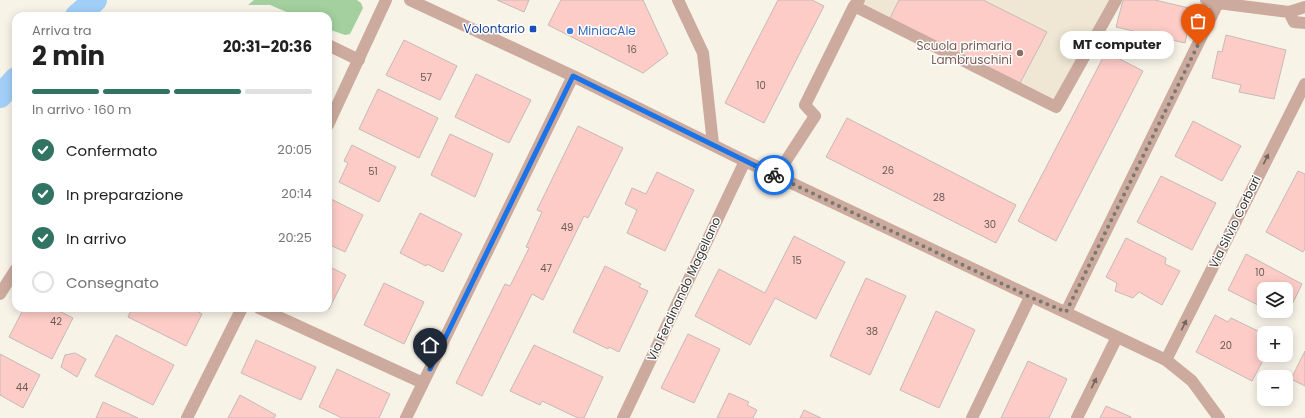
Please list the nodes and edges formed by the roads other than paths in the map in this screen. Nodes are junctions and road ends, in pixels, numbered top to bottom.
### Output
1 (386, 0) edge
2 (410, 0) edge
3 (678, 0) edge
4 (1116, 0) edge
5 (1212, 2) edge
6 (856, 3) edge
7 (1305, 7) edge
8 (1289, 12) junction
9 (1305, 23) edge
10 (332, 47) edge
11 (359, 60) junction
12 (573, 76) junction
13 (1305, 84) edge
14 (332, 117) edge
15 (713, 144) junction
16 (745, 161) junction
17 (776, 176) junction
18 (12, 275) edge
19 (0, 294) edge
20 (1030, 297) junction
21 (240, 312) edge
22 (268, 312) edge
23 (1066, 312) junction
24 (1117, 337) junction
25 (1166, 360) junction
26 (423, 383) junction
27 (187, 418) edge
28 (406, 418) edge
29 (623, 418) edge
30 (972, 418) edge
31 (1077, 418) edge
32 (1219, 418) edge

1 - 11 street
2 - 12 street
3 - 15 street
4 - 6 street
5 - 8 street
5 - 23 street
6 - 17 street
7 - 8 street
8 - 9 street
10 - 11 street
11 - 14 street
12 - 15 street
12 - 26 street
25 -> 13 street, Via Silvio Corbari
15 - 16 street
16 - 17 street
16 - 29 street, Via Ferdinando Magellano
17 - 20 street
18 - 19 street
20 - 23 street
20 - 30 street
21 - 27 street
22 - 26 street
23 - 24 street
24 - 25 street
31 -> 24 street
25 - 32 street
26 - 28 street

